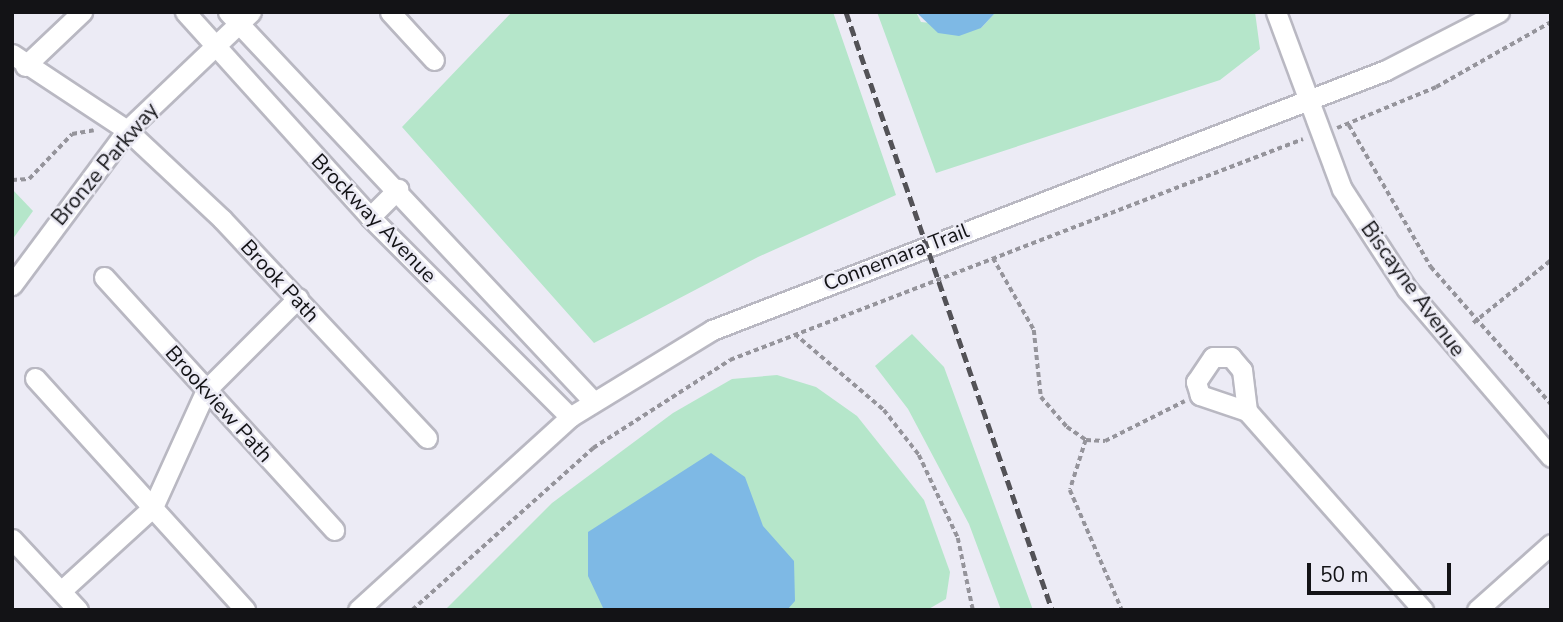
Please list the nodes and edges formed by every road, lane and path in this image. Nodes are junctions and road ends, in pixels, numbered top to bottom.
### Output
1 (82, 12) edge
2 (185, 12) edge
3 (390, 12) edge
4 (1276, 12) edge
5 (1499, 12) edge
6 (240, 16) edge
7 (1551, 22) edge
8 (215, 45) junction
9 (19, 60) edge
10 (434, 60) dead end
11 (1307, 101) junction
12 (1349, 124) junction
13 (95, 130) dead end
14 (128, 130) junction
15 (1317, 133) junction
16 (12, 180) edge
17 (398, 189) junction
18 (370, 217) junction
19 (993, 258) junction
20 (1551, 260) edge
21 (104, 277) dead end
22 (12, 285) edge
23 (298, 298) junction
24 (1473, 323) junction
25 (795, 334) junction
26 (35, 377) dead end
27 (206, 390) junction
28 (1200, 395) junction
29 (593, 401) junction
30 (1551, 404) edge
31 (1247, 411) junction
32 (570, 417) junction
33 (427, 438) dead end
34 (1086, 440) junction
35 (1551, 457) edge
36 (153, 507) junction
37 (334, 530) dead end
38 (12, 539) edge
39 (1551, 544) edge
40 (61, 591) junction
41 (78, 610) edge
42 (245, 610) edge
43 (358, 610) edge
44 (412, 610) edge
45 (973, 610) edge
46 (1122, 610) edge
47 (1423, 610) edge
48 (1478, 610) edge

1 - 9 street
2 - 8 street, Brockway Avenue
3 - 10 street
4 - 11 street, Biscayne Avenue
5 - 11 street, Connemara Trail
6 - 8 street, Bronze Parkway
6 - 17 street, Brockway Avenue
7 - 12 path
8 - 14 street, Bronze Parkway
8 - 18 street, Brockway Avenue
9 - 14 street, Brook Path
11 - 15 street, Biscayne Avenue
11 - 29 street, Connemara Trail
12 - 15 path
12 - 24 path
13 - 16 path
14 - 22 street, Bronze Parkway
14 - 23 street, Brook Path
15 - 19 path
15 - 35 street, Biscayne Avenue
17 - 18 street
17 - 29 street, Brockway Avenue
18 - 32 street, Brockway Avenue
19 - 25 path
19 - 34 path
20 - 24 path
21 - 27 street, Brookview Path
23 - 27 street
23 - 33 street, Brook Path
24 - 30 path
25 - 44 path
25 - 45 path
26 - 36 street
27 - 36 street
27 - 37 street, Brookview Path
28 - 31 street
28 - 31 street
28 - 34 path
29 - 32 street, Connemara Trail
31 - 47 street
32 - 43 street, Connemara Trail
34 - 46 path
36 - 40 street
36 - 42 street
38 - 40 street
39 - 48 street
40 - 41 street

